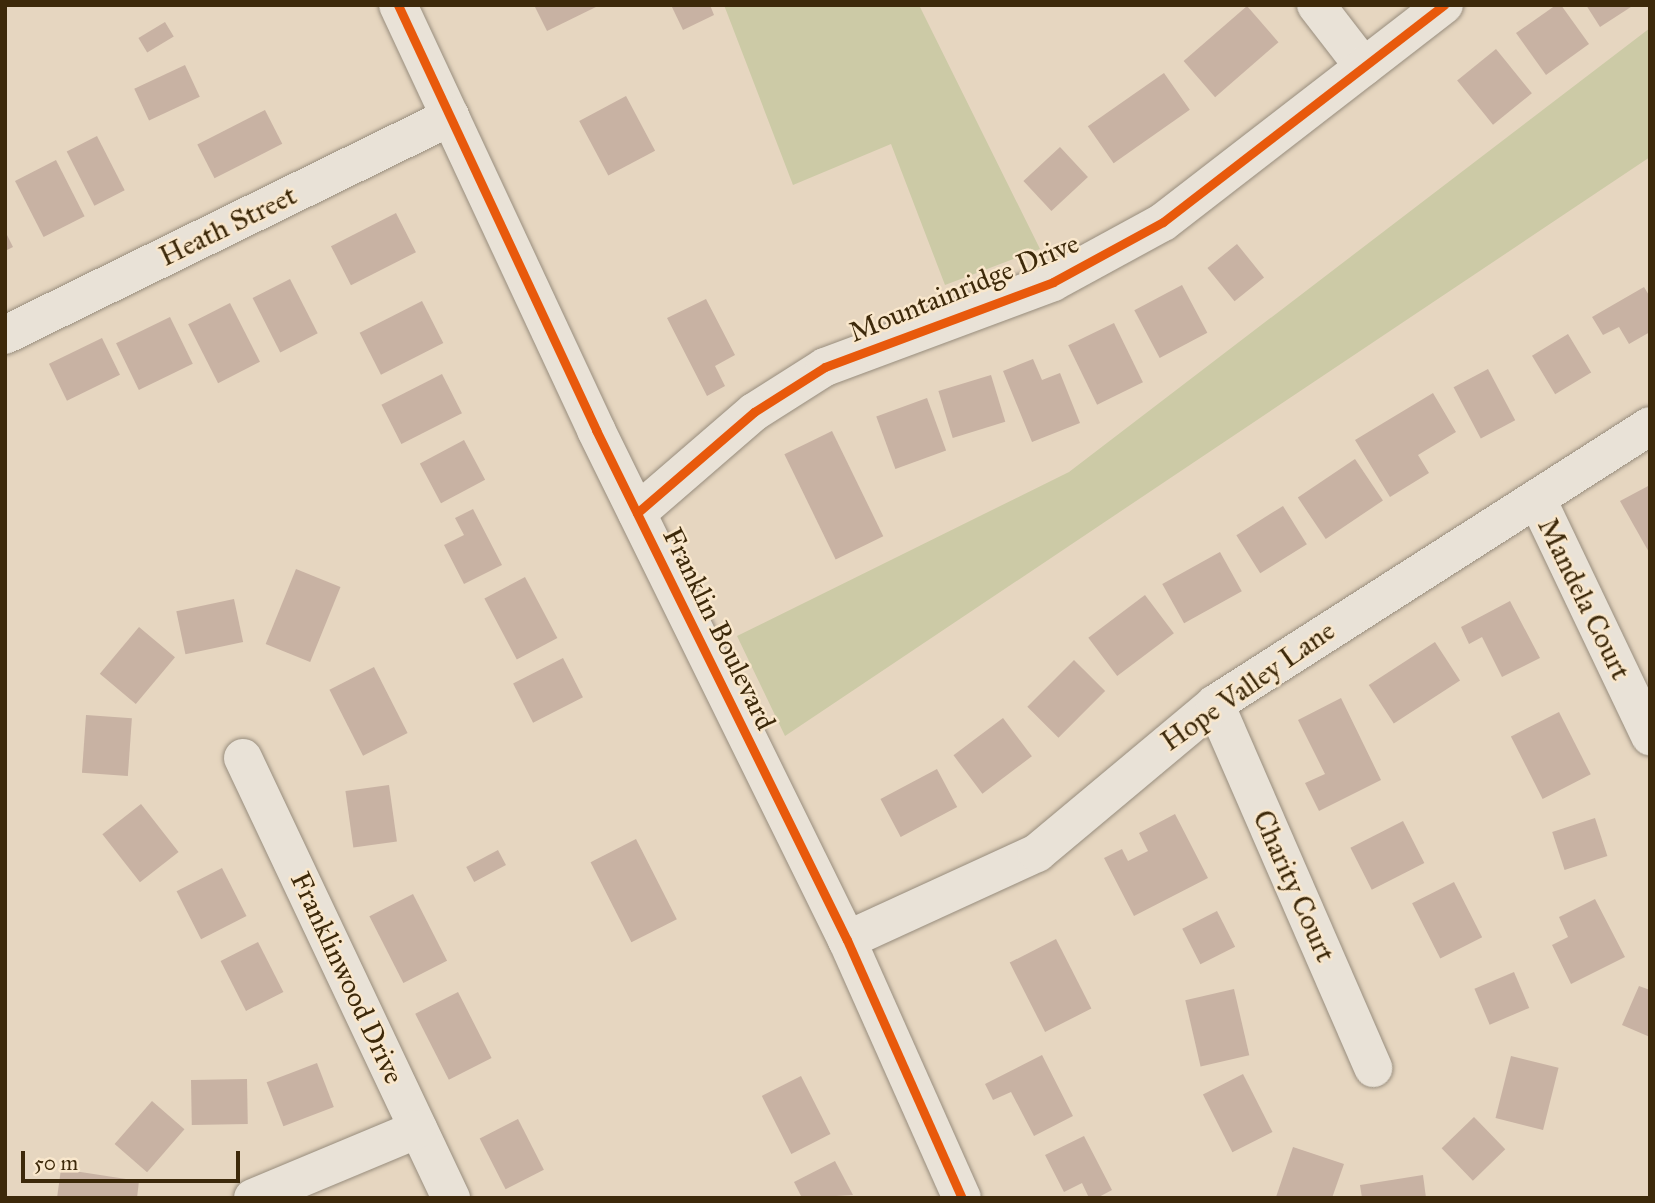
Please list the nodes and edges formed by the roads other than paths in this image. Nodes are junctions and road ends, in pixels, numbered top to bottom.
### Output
1 (398, 5) edge
2 (1316, 5) edge
3 (1444, 5) edge
4 (1364, 66) junction
5 (450, 117) junction
6 (5, 335) edge
7 (1650, 426) edge
8 (1537, 499) junction
9 (637, 513) junction
10 (1215, 704) junction
11 (1650, 736) edge
12 (243, 758) dead end
13 (847, 940) junction
14 (1373, 1068) dead end
15 (418, 1129) junction
16 (253, 1198) edge
17 (451, 1198) edge
18 (962, 1198) edge

1 - 5 street, Franklin Boulevard
2 - 4 street
3 - 4 street, Mountainridge Drive
4 - 9 street, Mountainridge Drive
5 - 6 street, Heath Street
5 - 9 street, Franklin Boulevard
7 - 8 street, Hope Valley Lane
8 - 10 street, Hope Valley Lane
8 - 11 street, Mandela Court
9 - 13 street, Franklin Boulevard
10 - 13 street, Hope Valley Lane
10 - 14 street, Charity Court
12 - 15 street, Franklinwood Drive
13 - 18 street, Franklin Boulevard
15 - 16 street
15 - 17 street, Franklinwood Drive

